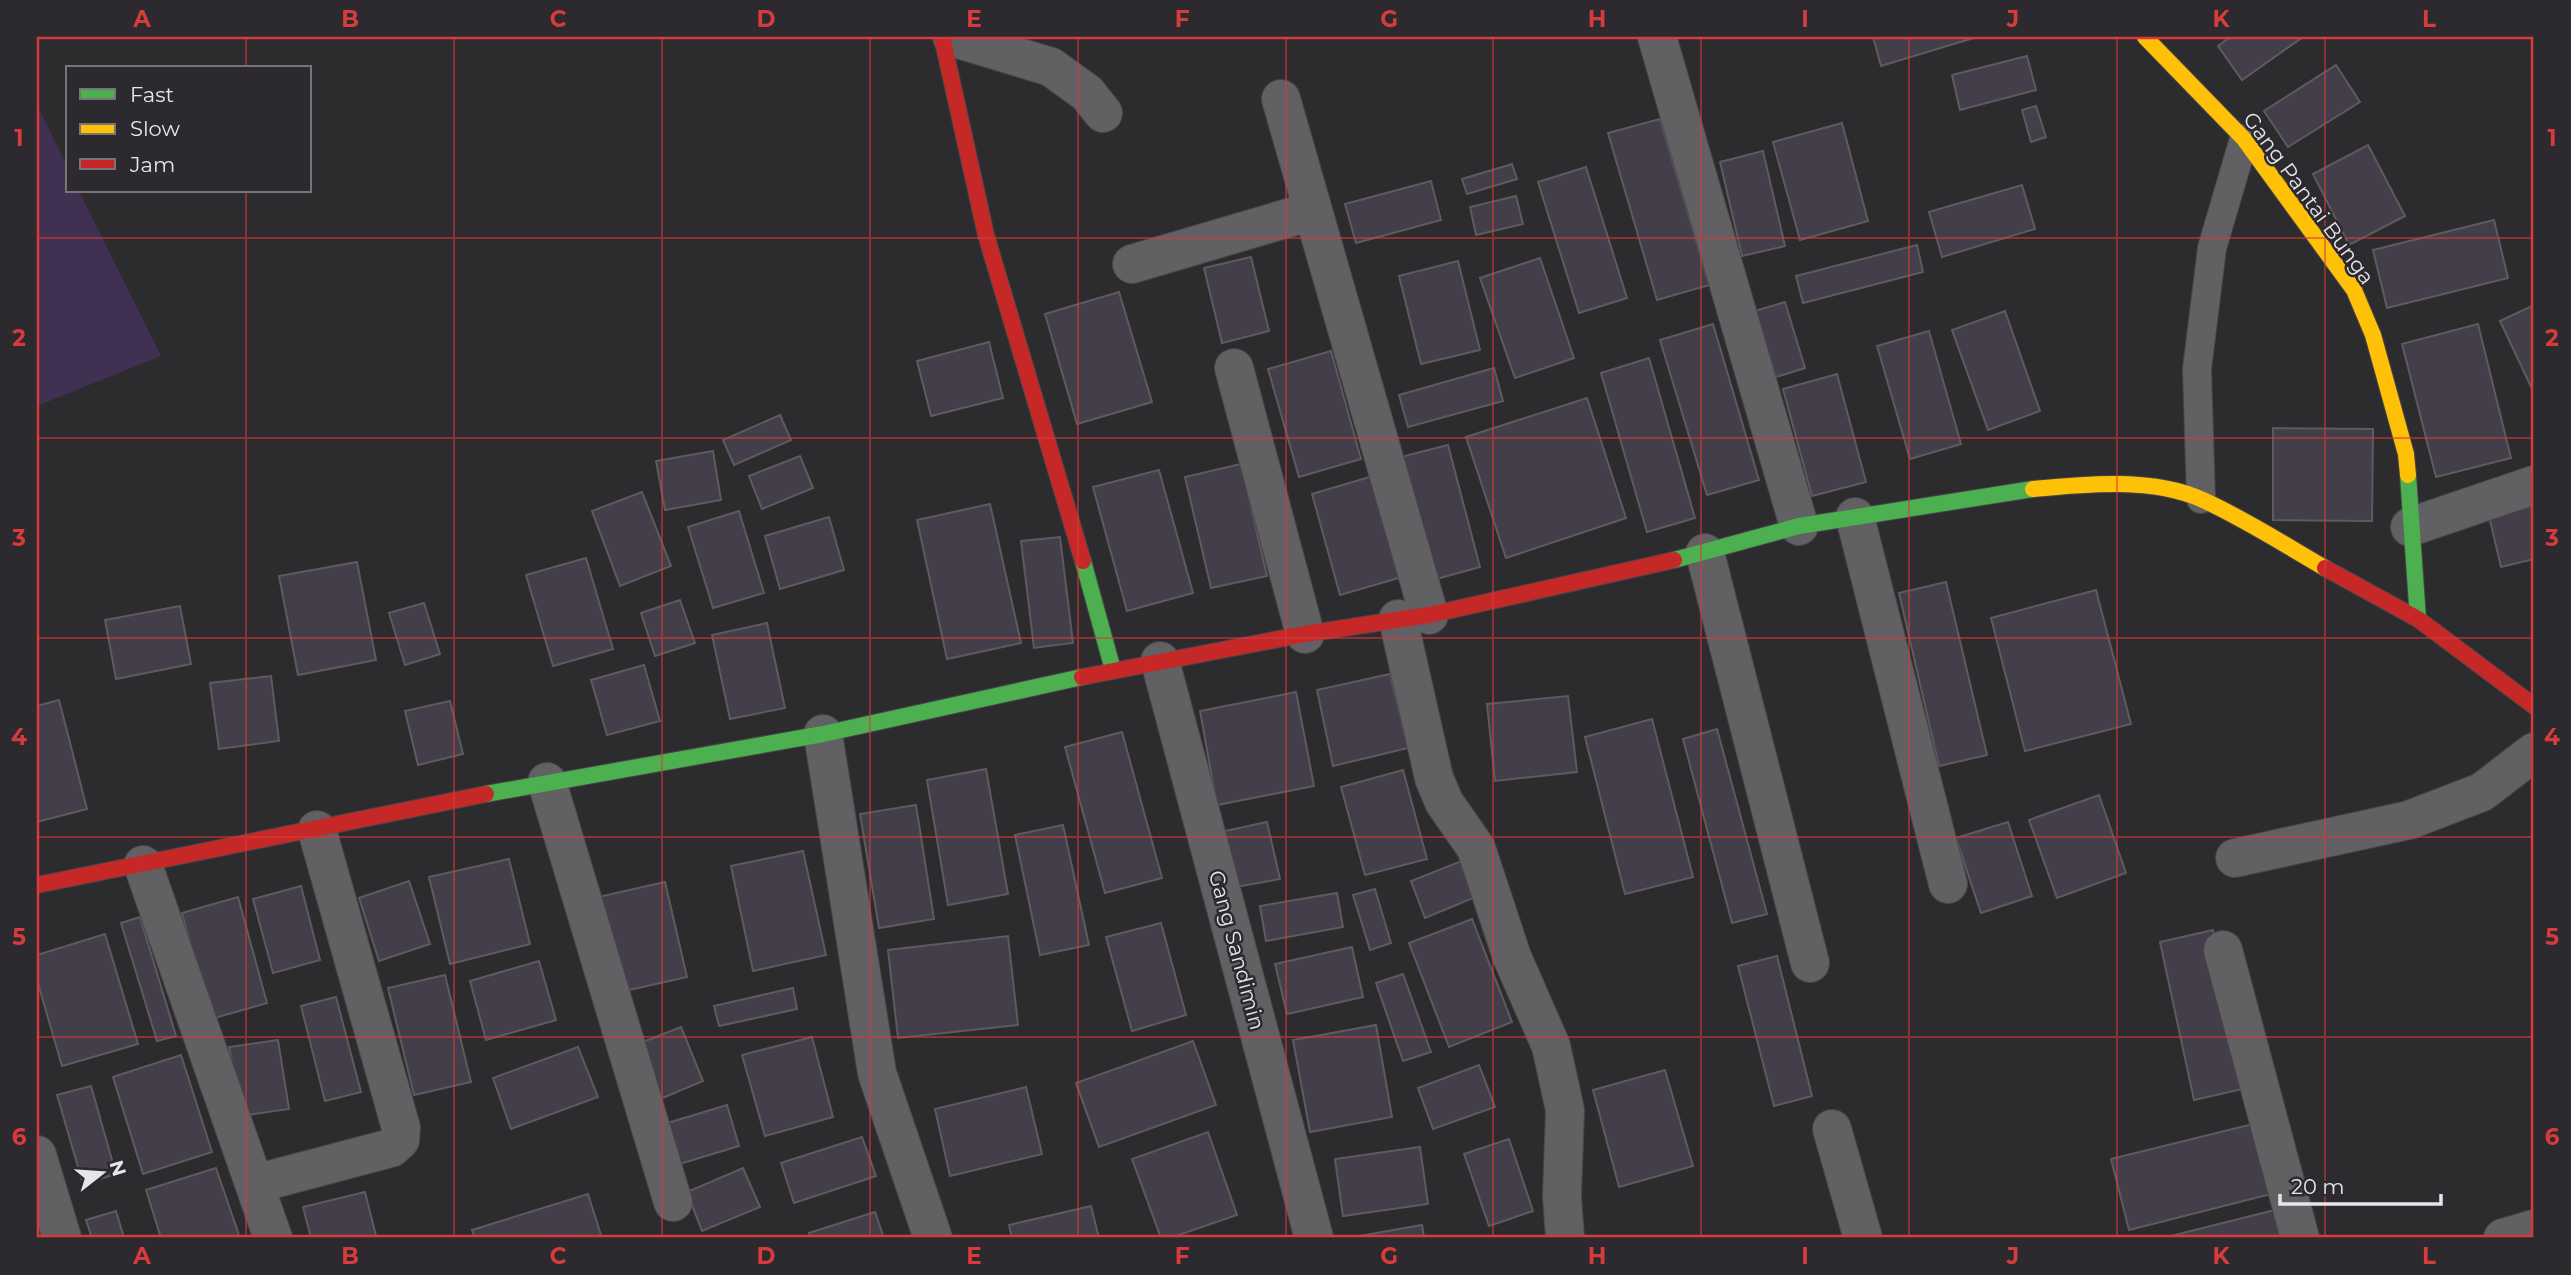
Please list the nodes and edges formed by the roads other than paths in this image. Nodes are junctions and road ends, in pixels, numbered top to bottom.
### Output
1 (942, 37) edge
2 (952, 37) edge
3 (1657, 37) edge
4 (2146, 37) edge
5 (1281, 99) dead end
6 (1103, 113) dead end
7 (2244, 139) junction
8 (1312, 211) junction
9 (1132, 264) dead end
10 (1234, 368) dead end
11 (2534, 485) edge
12 (2201, 499) junction
13 (1855, 517) junction
14 (1799, 526) junction
15 (2410, 527) junction
16 (1705, 553) junction
17 (1413, 617) junction
18 (2418, 619) junction
19 (1305, 634) junction
20 (1160, 662) junction
21 (1113, 670) junction
22 (2534, 706) edge
23 (823, 734) junction
24 (2534, 752) edge
25 (547, 782) junction
26 (317, 830) junction
27 (2235, 858) dead end
28 (143, 865) junction
29 (1948, 884) dead end
30 (37, 885) edge
31 (2223, 950) dead end
32 (1810, 963) dead end
33 (1832, 1129) dead end
34 (37, 1155) edge
35 (255, 1184) junction
36 (673, 1202) dead end
37 (2534, 1229) edge
38 (62, 1238) edge
39 (273, 1238) edge
40 (933, 1238) edge
41 (1314, 1238) edge
42 (1565, 1238) edge
43 (1863, 1238) edge
44 (2300, 1238) edge
45 (2503, 1238) edge

1 - 21 main road
2 - 6 street
3 - 14 street
4 - 7 main road, Gang Pantai Bunga
5 - 8 street
7 - 12 lane
7 - 15 main road, Gang Pantai Bunga
8 - 9 street
8 - 17 street
10 - 19 street
11 - 15 street
12 - 13 main road
12 - 18 main road
13 - 14 main road
13 - 29 street
14 - 16 main road
15 - 18 main road, Gang Pantai Bunga
16 - 17 main road
16 - 32 street
17 - 19 main road
17 - 42 street
18 - 22 main road
19 - 20 main road
20 - 21 main road
20 - 41 street, Gang Sandimin
21 - 23 main road
23 - 25 main road
23 - 40 street
24 - 27 street
25 - 26 main road
25 - 36 street
26 - 28 main road
26 - 35 street
28 - 30 main road
28 - 35 street
31 - 44 street
33 - 43 street
34 - 38 street
35 - 39 street
37 - 45 street

